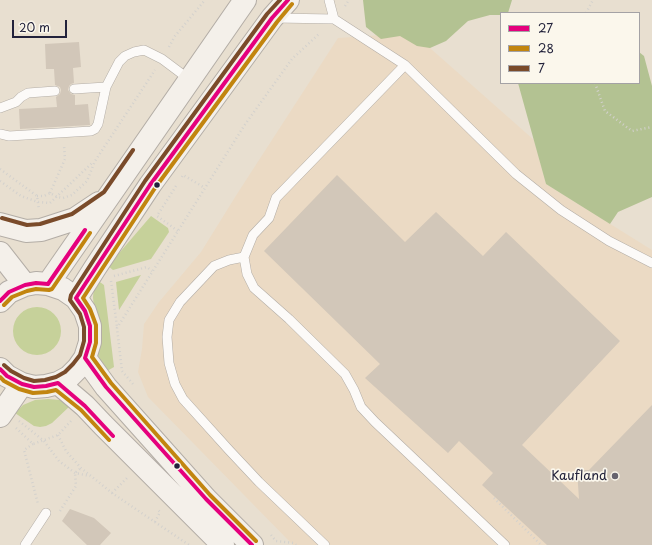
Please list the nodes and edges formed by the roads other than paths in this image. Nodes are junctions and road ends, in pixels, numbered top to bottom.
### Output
1 (245, 0) edge
2 (288, 0) edge
3 (329, 0) edge
4 (272, 18) junction
5 (334, 19) junction
6 (405, 65) junction
7 (190, 80) junction
8 (106, 87) junction
9 (74, 89) dead end
10 (56, 91) dead end
11 (0, 108) edge
12 (0, 134) edge
13 (108, 196) junction
14 (0, 224) edge
15 (0, 253) edge
16 (244, 257) junction
17 (652, 263) edge
18 (48, 284) junction
19 (25, 285) junction
20 (76, 298) junction
21 (0, 301) edge
22 (85, 358) junction
23 (0, 369) edge
24 (58, 383) junction
25 (22, 384) junction
26 (10, 422) edge
27 (44, 517) road end
28 (321, 543) edge
29 (25, 545) edge
30 (223, 545) edge
31 (252, 545) edge
32 (504, 545) edge

1 - 7 street
2 - 4 street
3 - 5 lane
4 - 5 lane
4 - 20 street
5 - 6 lane
6 - 16 lane
6 - 17 lane
7 - 8 lane
7 - 13 street
8 - 9 lane
8 - 12 lane
10 - 11 lane
13 - 14 street
13 - 18 street
15 - 19 street
16 - 28 lane
16 - 32 lane
18 - 19 street
18 - 20 street
19 - 21 street
20 - 22 street
22 - 24 street
22 - 31 street
23 - 25 street
24 - 25 street
24 - 30 street
25 - 26 street
27 - 29 lane

